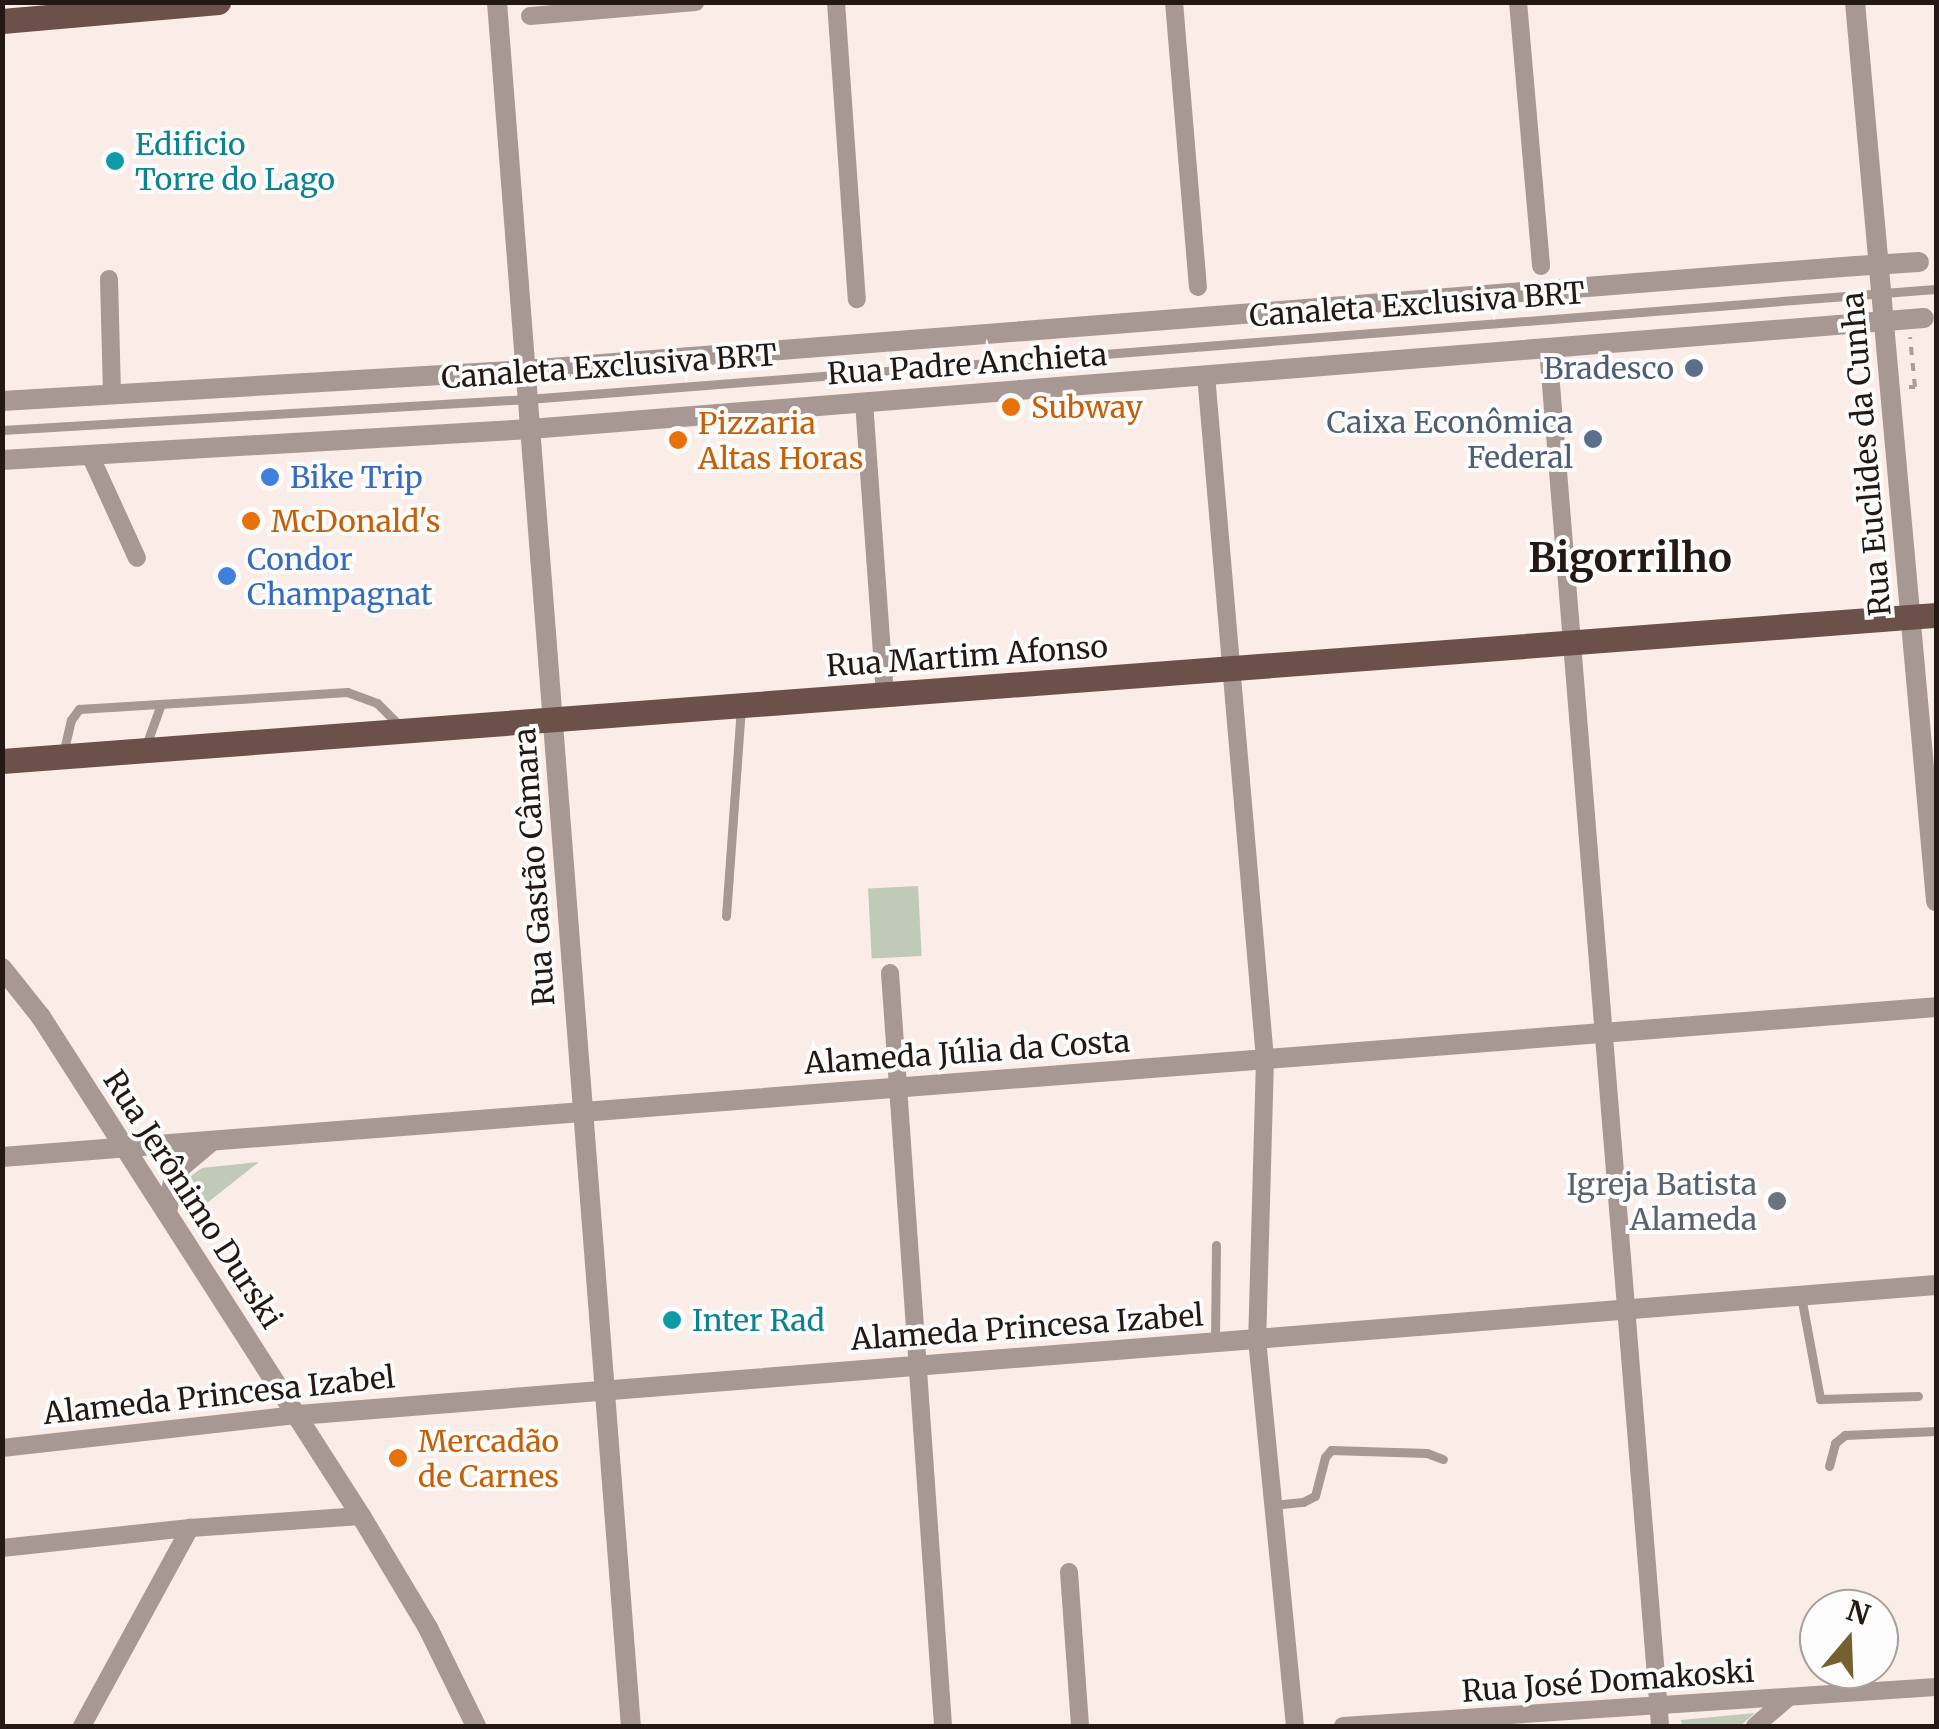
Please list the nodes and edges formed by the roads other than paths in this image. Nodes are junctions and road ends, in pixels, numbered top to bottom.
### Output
1 (218, 2) edge
2 (497, 2) edge
3 (695, 2) edge
4 (836, 2) edge
5 (1174, 2) edge
6 (1518, 2) edge
7 (1856, 2) edge
8 (560, 8) edge
9 (530, 16) dead end
10 (2, 21) edge
11 (1928, 261) edge
12 (1541, 266) dead end
13 (109, 279) dead end
14 (1198, 287) dead end
15 (1936, 289) edge
16 (857, 299) dead end
17 (1930, 318) edge
18 (1548, 348) junction
19 (525, 370) junction
20 (1206, 375) junction
21 (112, 395) junction
22 (528, 398) junction
23 (2, 401) edge
24 (864, 402) junction
25 (530, 428) junction
26 (2, 430) edge
27 (90, 455) junction
28 (2, 460) edge
29 (137, 558) dead end
30 (1924, 616) edge
31 (1572, 643) junction
32 (1231, 669) junction
33 (885, 695) junction
34 (161, 704) junction
35 (741, 706) junction
36 (552, 720) junction
37 (405, 731) junction
38 (144, 751) junction
39 (62, 757) junction
40 (2, 762) edge
41 (1936, 901) edge
42 (726, 916) dead end
43 (2, 968) edge
44 (890, 973) dead end
45 (1936, 1007) edge
46 (1604, 1033) junction
47 (1265, 1059) junction
48 (898, 1087) junction
49 (583, 1112) junction
50 (214, 1140) junction
51 (124, 1148) junction
52 (2, 1157) edge
53 (167, 1212) junction
54 (1216, 1245) dead end
55 (1936, 1285) edge
56 (1801, 1296) junction
57 (1626, 1310) junction
58 (1256, 1339) junction
59 (1215, 1343) junction
60 (918, 1366) junction
61 (604, 1391) junction
62 (1918, 1396) dead end
63 (298, 1415) junction
64 (1936, 1430) edge
65 (2, 1448) edge
66 (1443, 1459) dead end
67 (1828, 1466) dead end
68 (1273, 1504) junction
69 (361, 1516) junction
70 (190, 1528) junction
71 (2, 1548) edge
72 (1069, 1572) dead end
73 (1936, 1687) edge
74 (1789, 1697) junction
75 (1658, 1706) junction
76 (82, 1726) edge
77 (476, 1726) edge
78 (630, 1726) edge
79 (943, 1726) edge
80 (1080, 1726) edge
81 (1295, 1726) edge
82 (1343, 1726) edge
83 (1660, 1726) edge
84 (1754, 1726) edge

1 - 10 main road
2 - 19 street, Rua Gastão Câmara
3 - 8 street
4 - 16 street
5 - 14 street
6 - 12 street
7 - 30 street, Rua Euclides da Cunha
8 - 9 street
11 - 19 street, Rua Padre Anchieta, bridge
13 - 21 street
15 - 22 lane, Canaleta Exclusiva BRT, bridge
17 - 18 street, Rua Padre Anchieta, bridge
18 - 20 street, Rua Padre Anchieta
18 - 31 street
19 - 21 street, Rua Padre Anchieta
19 - 22 street, Rua Gastão Câmara
20 - 24 street, Rua Padre Anchieta
20 - 32 street
21 - 23 street, Rua Padre Anchieta
22 - 25 street, Rua Gastão Câmara
22 - 26 lane, Canaleta Exclusiva BRT
24 - 25 street, Rua Padre Anchieta
24 - 33 street
25 - 27 street, Rua Padre Anchieta
25 - 36 street, Rua Gastão Câmara
27 - 28 street, Rua Padre Anchieta
27 - 29 street
30 - 31 main road, Rua Martim Afonso
30 - 41 street, Rua Euclides da Cunha
31 - 32 main road, Rua Martim Afonso
31 - 46 street
32 - 33 main road, Rua Martim Afonso
32 - 47 street
33 - 35 main road, Rua Martim Afonso
34 - 37 lane
34 - 38 lane
34 - 39 lane
35 - 36 main road, Rua Martim Afonso
35 - 42 lane
36 - 37 main road, Rua Martim Afonso
36 - 49 street, Rua Gastão Câmara
37 - 38 main road, Rua Martim Afonso
38 - 39 main road, Rua Martim Afonso
39 - 40 main road, Rua Martim Afonso
43 - 51 street, Rua Jerônimo Durski
44 - 48 street
45 - 46 street, Alameda Júlia da Costa
46 - 47 street, Alameda Júlia da Costa
46 - 57 street
47 - 48 street, Alameda Júlia da Costa
47 - 58 street
48 - 49 street, Alameda Júlia da Costa
48 - 60 street
49 - 50 street, Alameda Júlia da Costa
49 - 61 street, Rua Gastão Câmara
50 - 51 street, Alameda Júlia da Costa
50 - 53 street
51 - 52 street, Alameda Júlia da Costa
51 - 53 street, Rua Jerônimo Durski
53 - 63 street, Rua Jerônimo Durski
54 - 59 lane
55 - 56 street, Alameda Princesa Izabel
56 - 57 street, Alameda Princesa Izabel
56 - 62 lane
57 - 58 street, Alameda Princesa Izabel
57 - 75 street
58 - 59 street, Alameda Princesa Izabel
58 - 68 street
59 - 60 street, Alameda Princesa Izabel
60 - 61 street, Alameda Princesa Izabel
60 - 79 street
61 - 63 street, Alameda Princesa Izabel
61 - 78 street, Rua Gastão Câmara
63 - 65 street, Alameda Princesa Izabel
63 - 69 street, Rua Jerônimo Durski
64 - 67 lane
66 - 68 lane
68 - 81 street
69 - 70 street
69 - 77 street, Rua Jerônimo Durski
70 - 71 street
70 - 76 street
72 - 80 street
73 - 74 street, Rua José Domakoski
74 - 75 street, Rua José Domakoski
74 - 84 street
75 - 82 street, Rua José Domakoski
75 - 83 street

